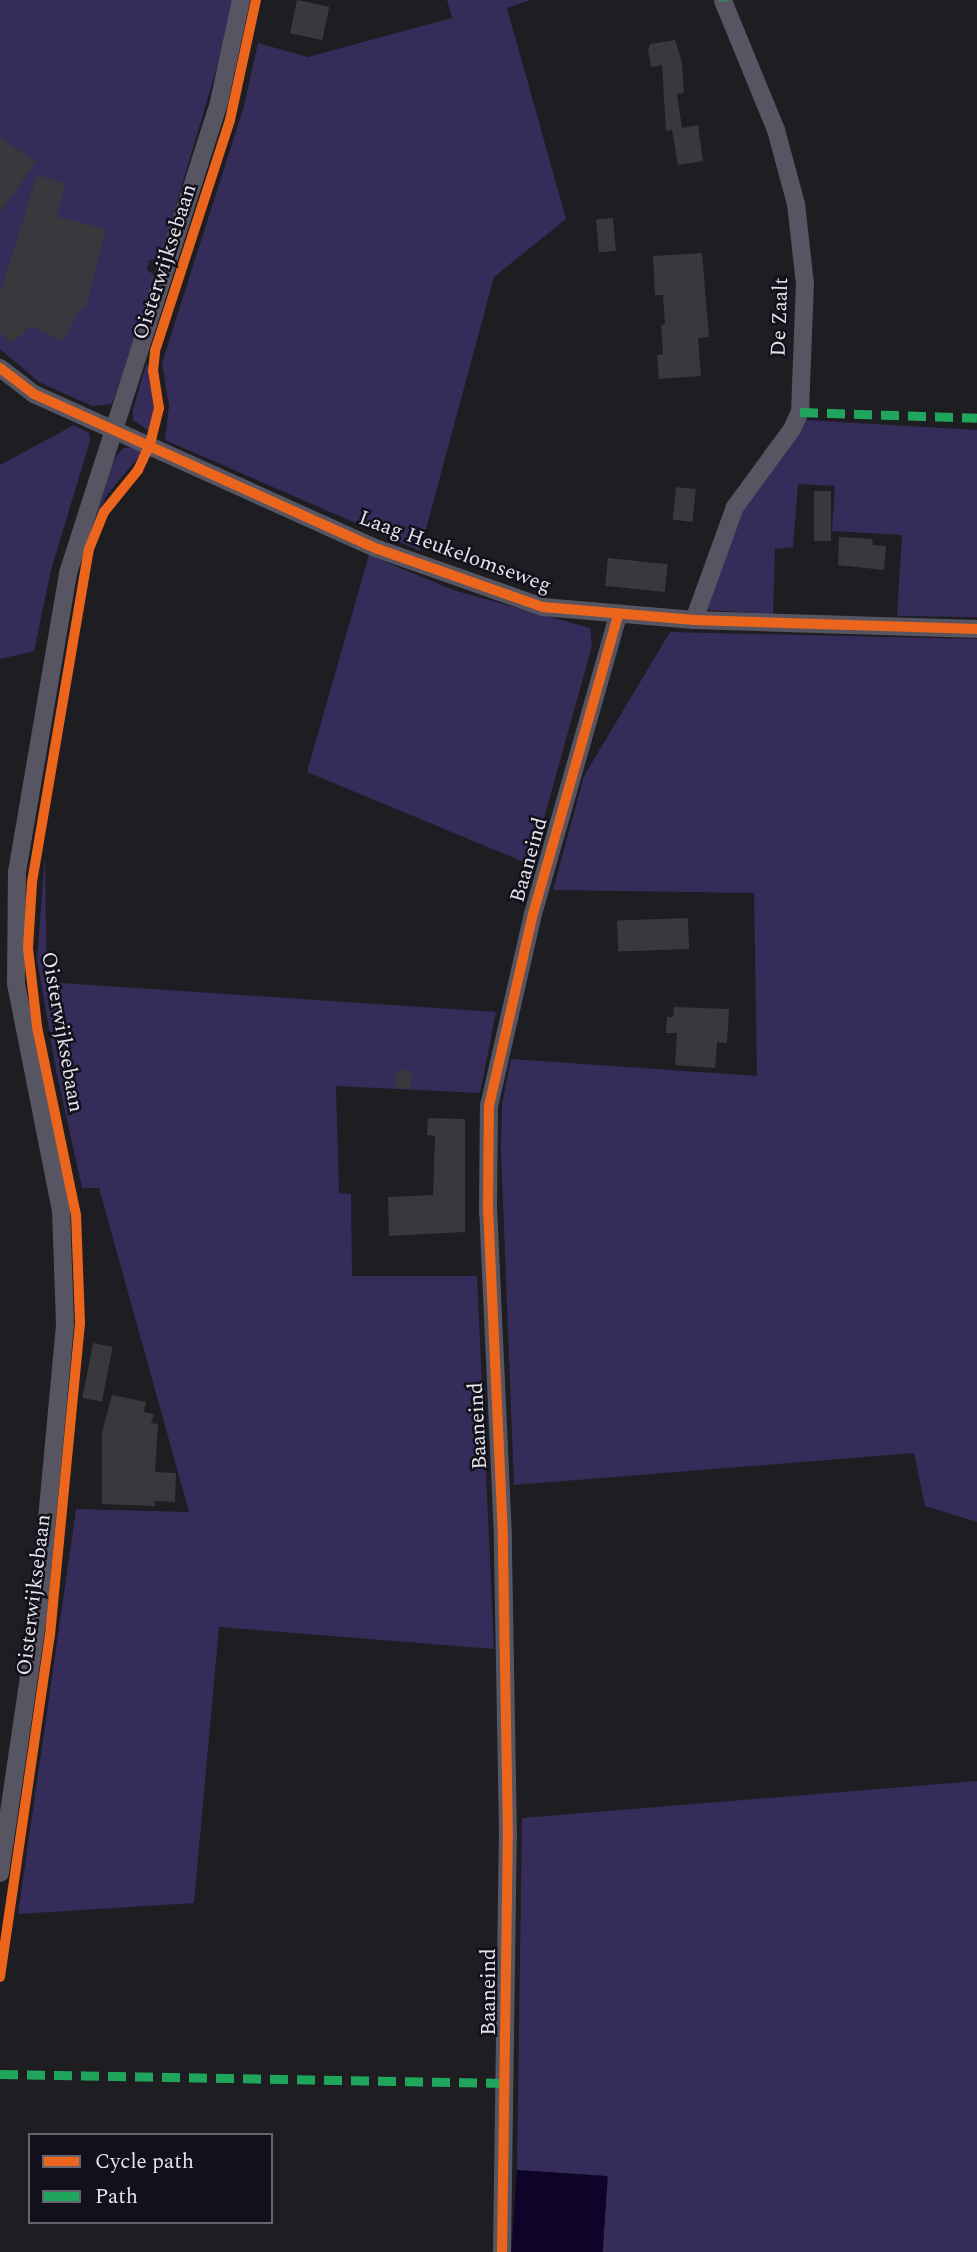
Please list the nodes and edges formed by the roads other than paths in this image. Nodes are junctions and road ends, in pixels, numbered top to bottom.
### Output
1 (240, 0) edge
2 (723, 1) edge
3 (0, 368) edge
4 (113, 427) junction
5 (618, 615) junction
6 (694, 620) junction
7 (977, 629) edge
8 (0, 1873) edge
9 (502, 2252) edge

1 - 4 street, Oisterwijksebaan
2 - 6 street, De Zaalt
3 - 4 street, Laag Heukelomseweg
4 - 5 street, Laag Heukelomseweg
4 - 8 street, Oisterwijksebaan
5 - 6 street, Laag Heukelomseweg
5 - 9 street, Baaneind
6 - 7 street, Laag Heukelomseweg

